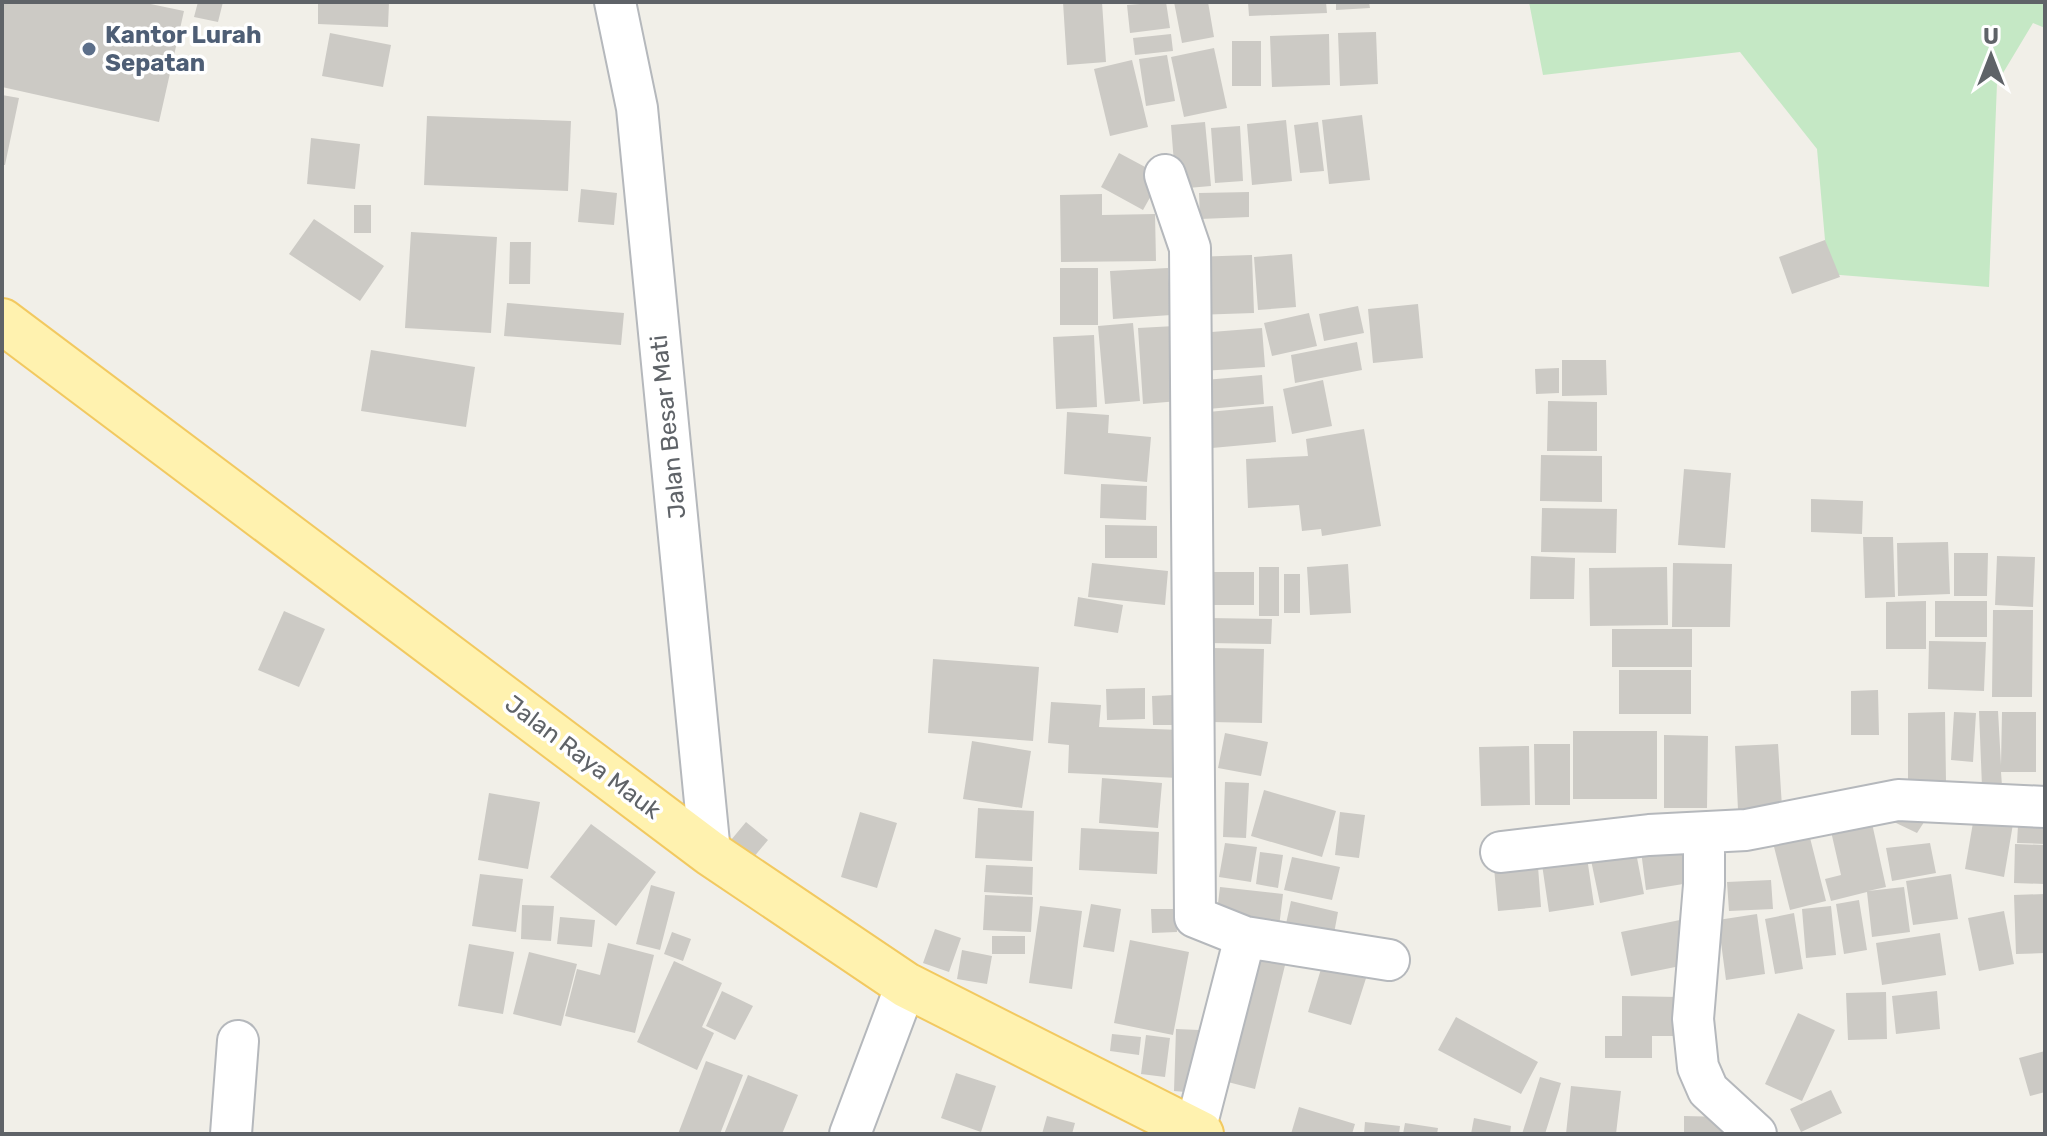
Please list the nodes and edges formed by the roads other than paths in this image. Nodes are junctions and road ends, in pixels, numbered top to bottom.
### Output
1 (615, 2) edge
2 (1165, 175) dead end
3 (2, 321) edge
4 (2045, 807) edge
5 (1704, 833) junction
6 (1501, 852) dead end
7 (710, 853) junction
8 (1245, 937) junction
9 (1389, 960) dead end
10 (906, 985) junction
11 (238, 1041) dead end
12 (1198, 1133) edge
13 (231, 1134) edge
14 (850, 1134) edge
15 (1756, 1134) edge

1 - 7 street, Jalan Besar Mati
2 - 8 street
3 - 7 main road, Jalan Raya Mauk
4 - 5 street
5 - 6 street
5 - 15 street
7 - 10 main road, Jalan Raya Mauk
8 - 9 street
8 - 12 street
10 - 12 main road, Jalan Raya Mauk
10 - 14 street
11 - 13 street

